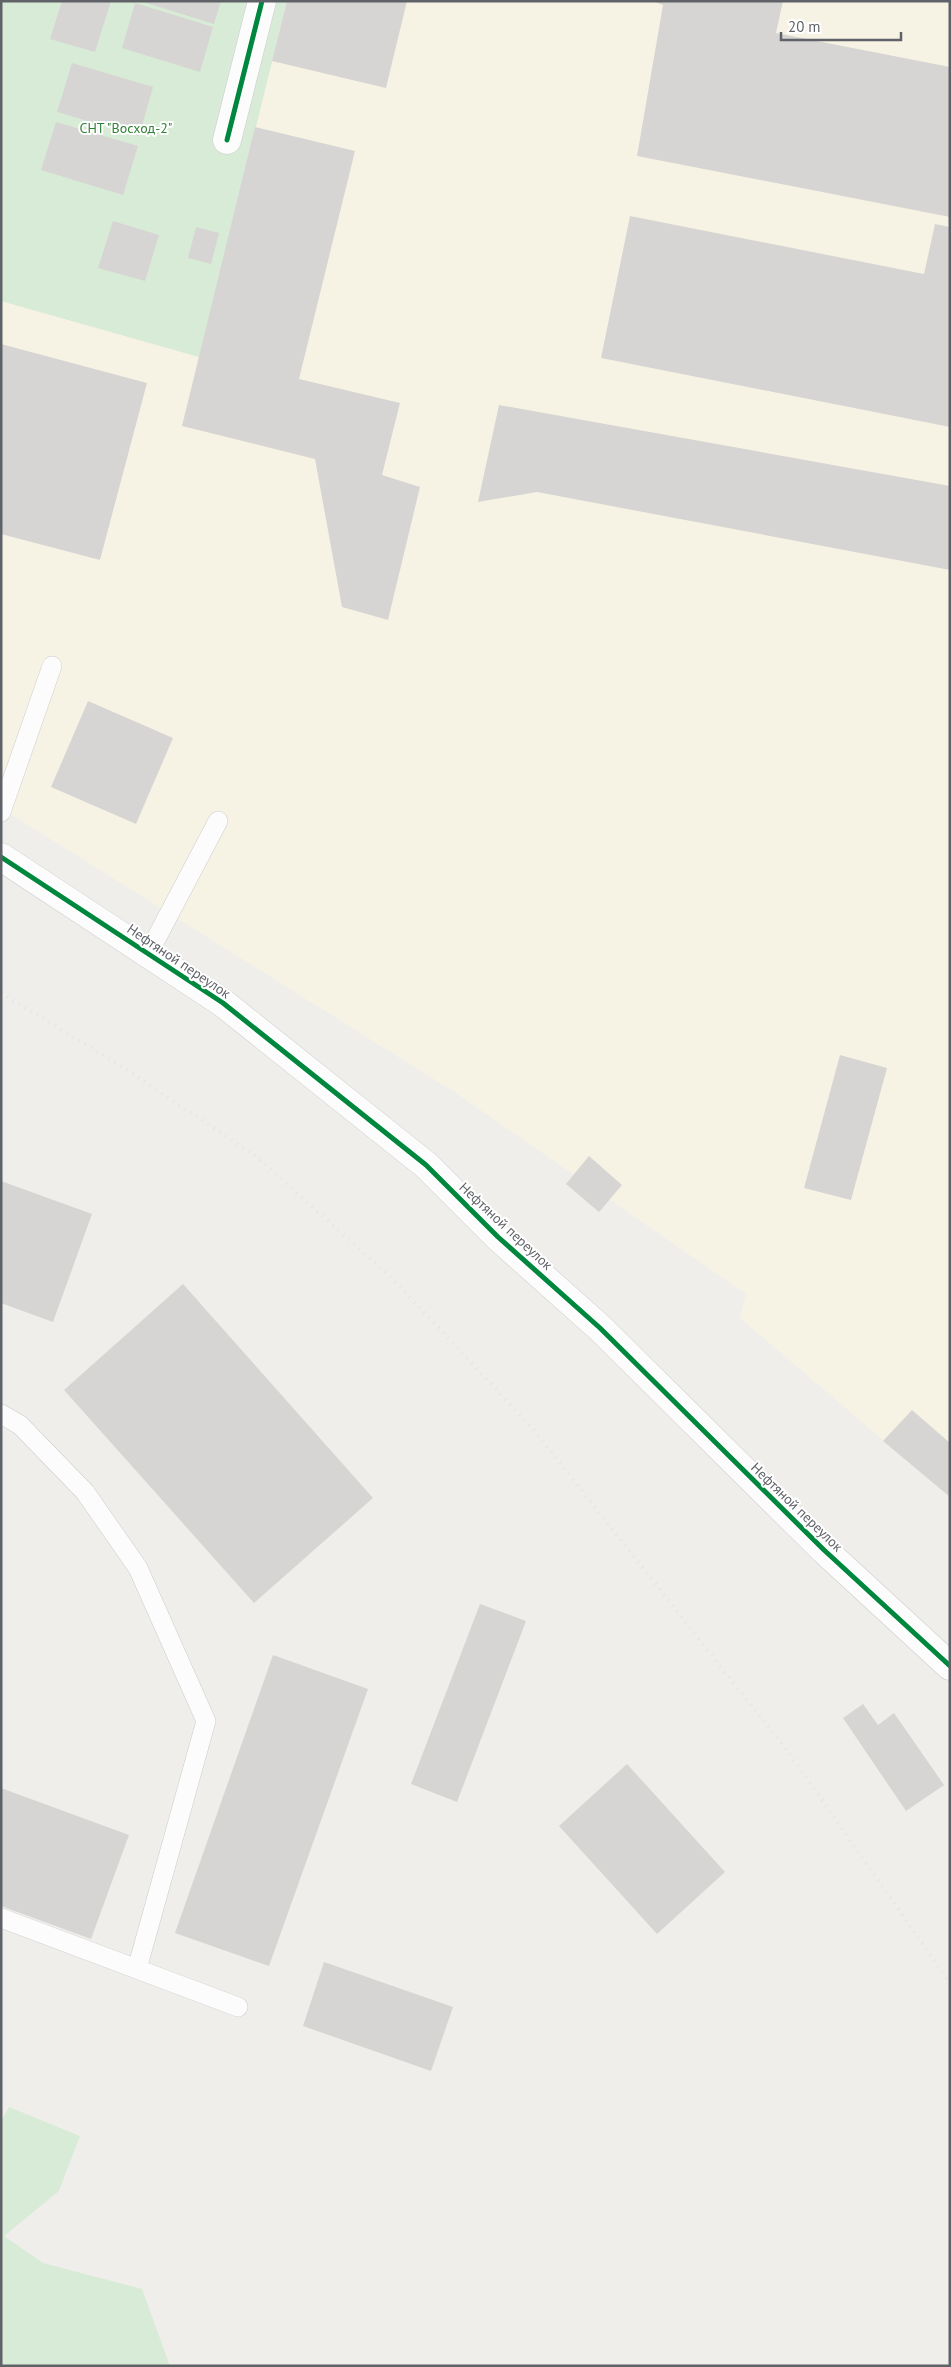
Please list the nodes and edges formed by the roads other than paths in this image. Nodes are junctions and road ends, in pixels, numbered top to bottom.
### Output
1 (262, 1) edge
2 (226, 140) dead end
3 (52, 666) dead end
4 (1, 812) edge
5 (218, 821) dead end
6 (3, 861) edge
7 (148, 954) junction
8 (1, 1414) edge
9 (950, 1666) edge
10 (1, 1918) edge
11 (137, 1969) junction
12 (238, 2007) dead end

1 - 2 street
3 - 4 lane
5 - 7 lane
6 - 7 street, Нефтяной переулок
7 - 9 street, Нефтяной переулок
8 - 11 lane
10 - 11 lane
11 - 12 lane

